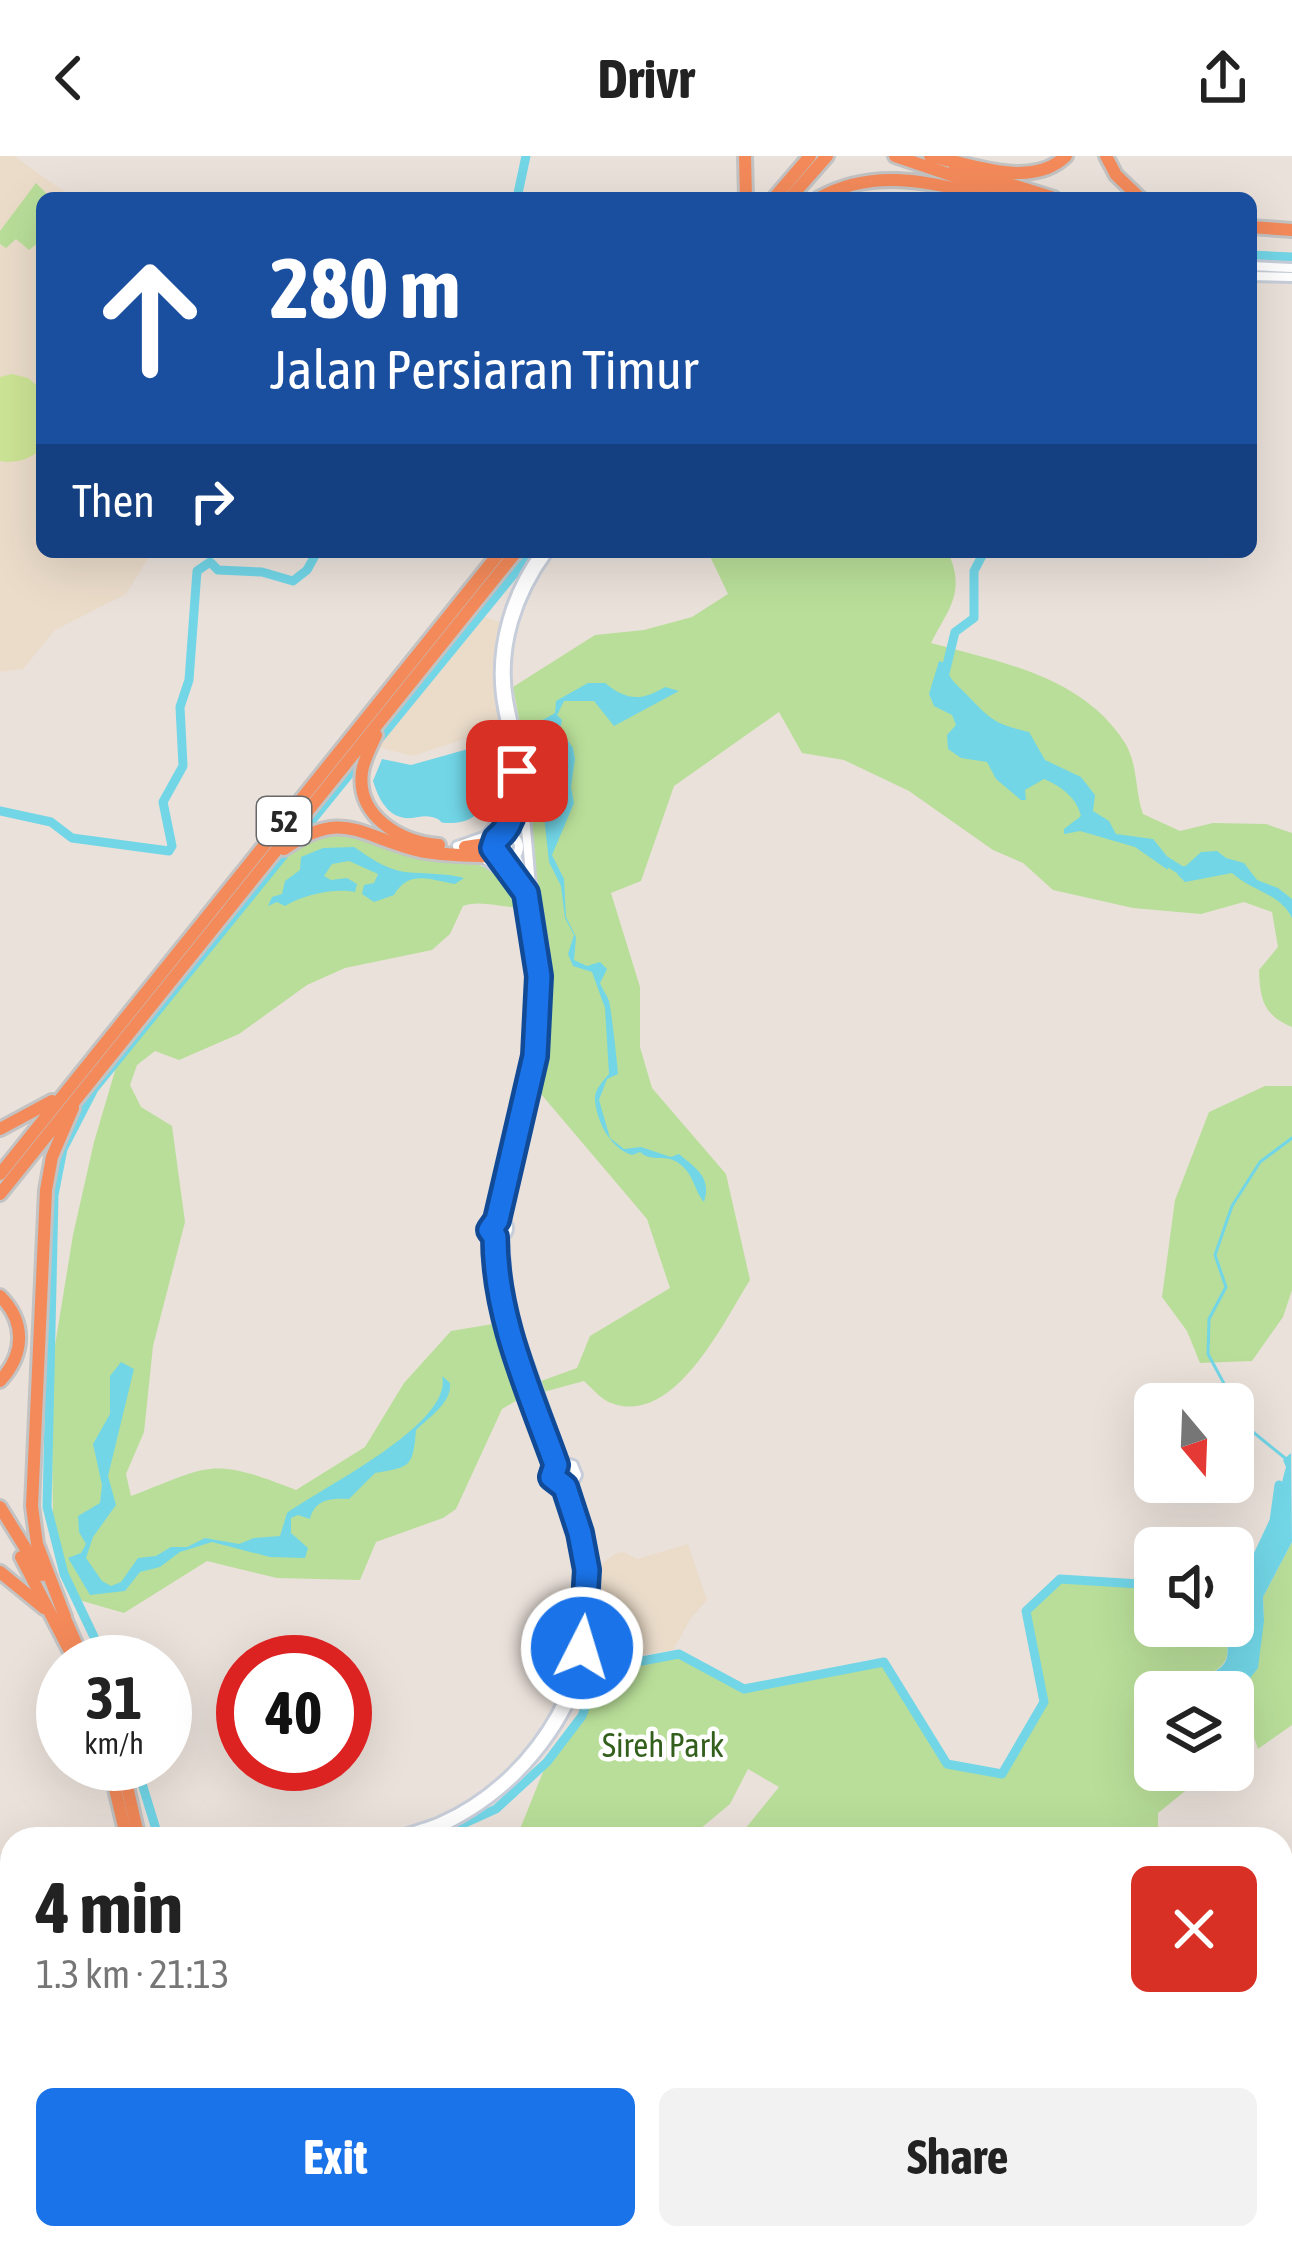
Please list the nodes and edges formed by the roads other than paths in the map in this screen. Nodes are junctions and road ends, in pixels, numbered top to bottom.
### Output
1 (745, 156) edge
2 (810, 156) edge
3 (827, 156) edge
4 (895, 156) edge
5 (928, 156) edge
6 (1066, 156) edge
7 (1106, 156) edge
8 (746, 192) edge
9 (779, 192) edge
10 (795, 192) edge
11 (834, 192) edge
12 (969, 192) edge
13 (1001, 192) edge
14 (1036, 192) edge
15 (1133, 192) edge
16 (1257, 229) edge
17 (1292, 234) edge
18 (1257, 266) edge
19 (1292, 268) edge
20 (1257, 276) edge
21 (1292, 278) edge
22 (495, 558) edge
23 (511, 558) edge
24 (541, 558) edge
25 (386, 716) junction
26 (520, 797) junction
27 (515, 837) junction
28 (500, 848) junction
29 (463, 850) junction
30 (272, 855) junction
31 (516, 856) junction
32 (526, 893) junction
33 (537, 912) junction
34 (72, 1093) junction
35 (0, 1129) edge
36 (0, 1174) edge
37 (0, 1194) edge
38 (500, 1220) junction
39 (499, 1237) junction
40 (0, 1296) edge
41 (0, 1381) edge
42 (560, 1463) junction
43 (569, 1486) junction
44 (0, 1507) edge
45 (0, 1522) edge
46 (0, 1572) edge
47 (64, 1617) junction
48 (62, 1634) joint
49 (70, 1635) edge
50 (121, 1791) edge
51 (133, 1791) edge
52 (126, 1827) edge
53 (141, 1827) edge
54 (424, 1827) edge
55 (446, 1827) edge

1 - 8 highway
2 - 9 highway
3 - 10 highway
4 - 13 highway
5 - 6 highway
5 - 14 highway
7 - 15 highway
11 - 12 highway
16 - 17 highway
18 - 19 street
20 - 21 street
22 - 34 highway, 52
23 - 25 highway, 52
24 - 26 street
25 - 29 highway
25 - 30 highway, 52
26 - 27 street
26 - 28 street
26 - 29 street
26 - 33 street
27 - 28 street
27 - 31 street
28 - 29 highway
28 - 31 street
28 - 32 street
29 - 30 highway
29 - 32 street
30 - 34 highway, 52
31 - 33 street
32 - 38 street
33 - 38 street
34 - 35 highway
34 - 36 highway, 52
34 - 37 highway, 52
34 - 47 highway
38 - 39 street
38 - 39 street
39 - 42 street
40 - 41 highway
42 - 43 street
42 - 43 street
43 - 54 street
43 - 55 street
44 - 47 highway
45 - 48 highway
46 - 48 highway
47 - 49 highway
50 - 52 highway
51 - 53 highway

